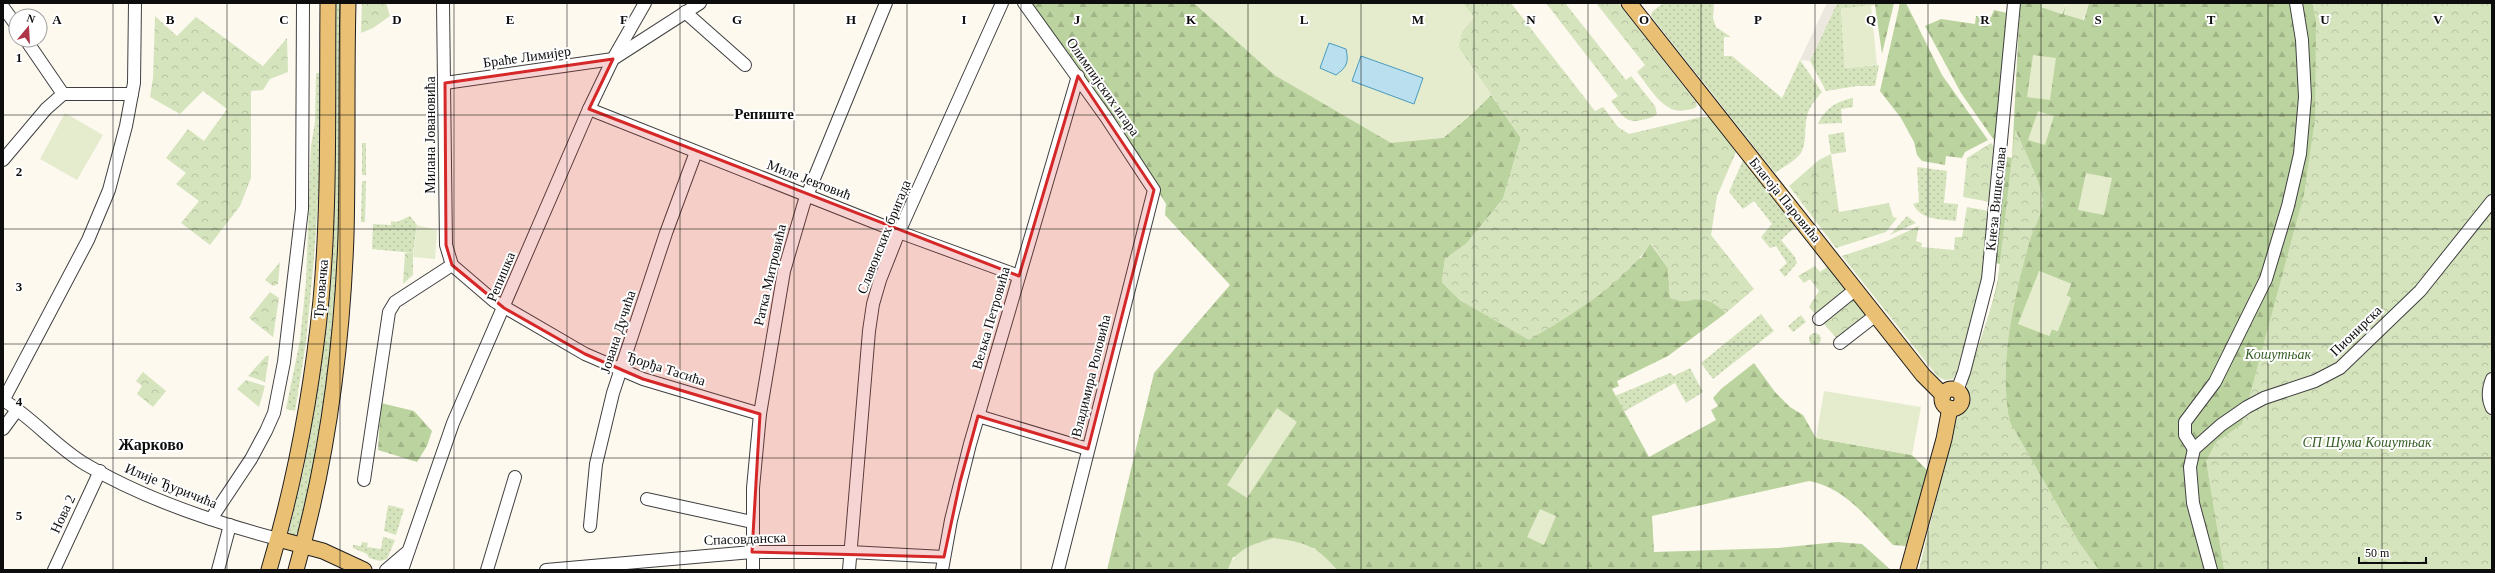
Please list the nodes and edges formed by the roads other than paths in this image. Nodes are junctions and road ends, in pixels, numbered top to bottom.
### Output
1 (135, 3) edge
2 (303, 3) edge
3 (328, 3) edge
4 (348, 3) edge
5 (443, 3) edge
6 (645, 3) edge
7 (700, 3) edge
8 (886, 3) edge
9 (1002, 3) edge
10 (1024, 3) edge
11 (1629, 3) edge
12 (2014, 3) edge
13 (2296, 3) edge
14 (685, 12) junction
15 (31, 48) edge
16 (613, 59) junction
17 (745, 65) dead end
18 (1078, 76) junction
19 (445, 83) junction
20 (63, 94) junction
21 (132, 94) junction
22 (589, 109) junction
23 (696, 152) junction
24 (3, 160) edge
25 (1154, 190) joint
26 (807, 195) junction
27 (2492, 201) edge
28 (899, 232) junction
29 (452, 265) junction
30 (1019, 276) junction
31 (1856, 289) junction
32 (504, 308) junction
33 (1876, 315) junction
34 (1819, 319) dead end
35 (1840, 343) dead end
36 (620, 370) junction
37 (2492, 379) edge
38 (1950, 393) junction
39 (3, 401) edge
40 (2492, 408) edge
41 (17, 410) junction
42 (760, 414) junction
43 (978, 416) junction
44 (3, 429) edge
45 (1088, 449) junction
46 (2192, 453) junction
47 (100, 471) junction
48 (515, 477) dead end
49 (364, 480) dead end
50 (648, 499) dead end
51 (211, 519) junction
52 (752, 522) junction
53 (230, 525) junction
54 (590, 526) dead end
55 (278, 539) junction
56 (303, 546) junction
57 (407, 552) junction
58 (752, 552) junction
59 (850, 552) junction
60 (944, 557) junction
61 (360, 567) edge
62 (585, 568) edge
63 (54, 570) edge
64 (218, 570) edge
65 (269, 570) edge
66 (296, 570) edge
67 (376, 570) edge
68 (386, 570) edge
69 (402, 570) edge
70 (487, 570) edge
71 (546, 570) edge
72 (753, 570) edge
73 (849, 570) edge
74 (942, 570) edge
75 (1058, 570) edge
76 (1908, 570) edge
77 (2212, 570) edge

1 - 21 street
2 - 51 street, Трговачка
3 - 55 main road, Трговачка
4 - 56 main road, Трговачка
5 - 19 street, Милана Јовановића
6 - 16 street, Репишка
7 - 14 street
8 - 26 street, Ратка Митровића
9 - 28 street, Славонских бригада
10 - 18 street, Олимпијских игара
11 - 31 main road, Благоја Паровића
12 - 38 street, Кнеза Вишеслава
13 - 46 street
14 - 16 street
14 - 17 street
15 - 20 street
16 - 19 street, Браће Лимијер
16 - 22 street, Репишка
18 - 25 street, Олимпијских игара
18 - 30 street, Вељка Петровића
19 - 29 street, Милана Јовановића
20 - 21 street
20 - 24 street
21 - 39 street
22 - 23 street, Миле Јевтовић
22 - 32 street, Репишка
23 - 26 street, Миле Јевтовић
23 - 36 street, Јована Дучића
25 - 45 street, Владимира Роловића
26 - 28 street, Миле Јевтовић
26 - 42 street, Ратка Митровића
27 - 46 street, Пионирска
28 - 30 street, Миле Јевтовић
28 - 59 street, Славонских бригада
29 - 32 street
29 - 49 street
30 - 43 street, Вељка Петровића
31 - 33 main road, Благоја Паровића
31 - 34 street
32 - 36 street, Ђорђа Тасића
32 - 57 street, Репишка
33 - 35 street
33 - 38 main road, Благоја Паровића
36 - 42 street, Ђорђа Тасића
36 - 54 street, Јована Дучића
37 - 40 street
38 - 76 main road, Благоја Паровића
39 - 41 street, Илије Ђуричића
41 - 44 street
41 - 47 street, Илије Ђуричића
42 - 52 street, Ратка Митровића
43 - 45 street
43 - 60 street, Вељка Петровића
45 - 75 street, Владимира Роловића
46 - 77 street
47 - 51 street, Илије Ђуричића
47 - 63 street, Нова 2
48 - 70 street
50 - 52 street
51 - 53 street, Илије Ђуричића
52 - 58 street, Ратка Митровића
53 - 55 street, Илије Ђуричића
53 - 64 street
55 - 56 main road
55 - 65 main road, Трговачка
56 - 61 main road
56 - 66 main road, Трговачка
57 - 68 street
57 - 69 street, Репишка
58 - 59 street, Спасовданска
58 - 62 street, Спасовданска
58 - 72 street, Ратка Митровића
59 - 60 street, Спасовданска
59 - 73 street, Славонских бригада
60 - 74 street, Вељка Петровића
61 - 67 main road
62 - 71 street, Спасовданска

